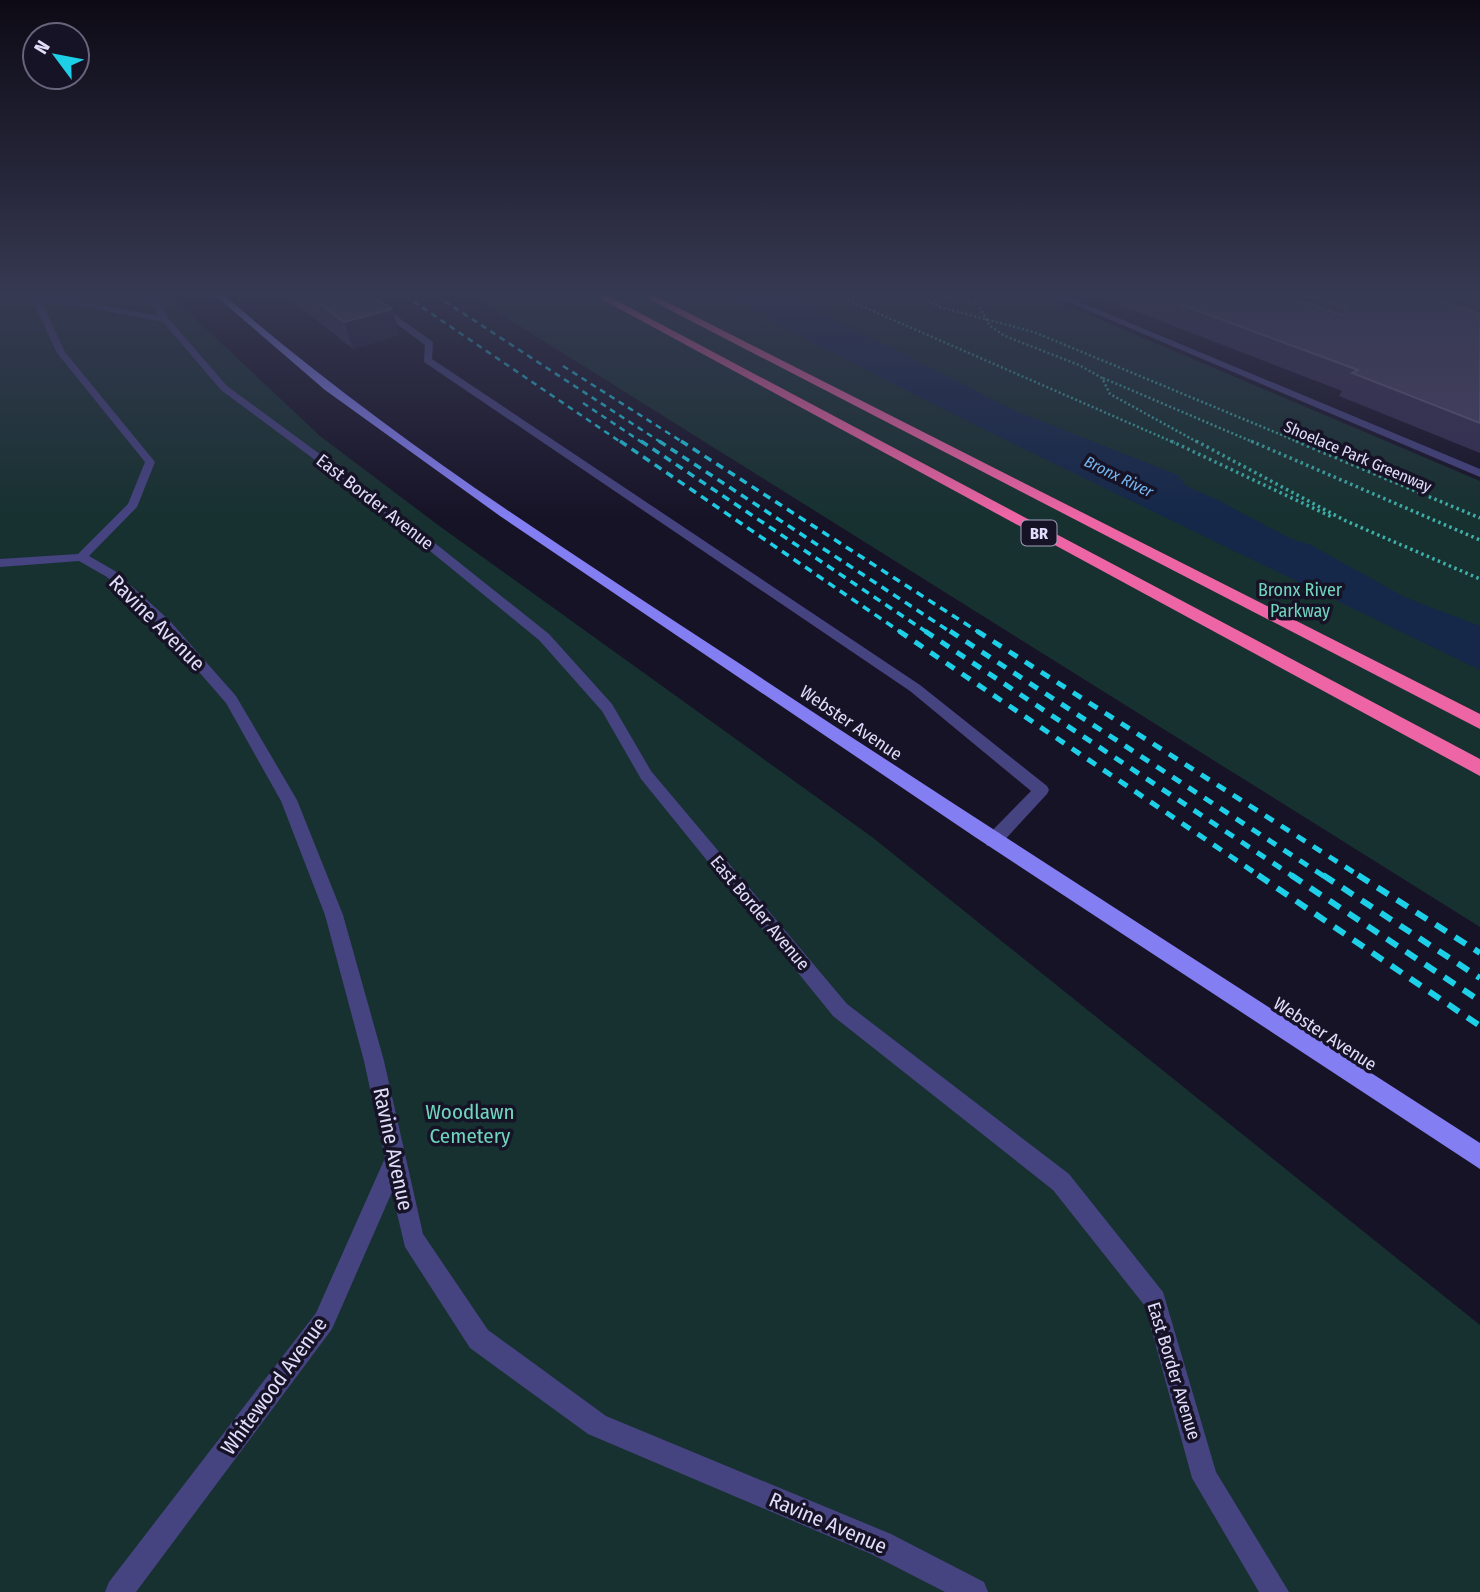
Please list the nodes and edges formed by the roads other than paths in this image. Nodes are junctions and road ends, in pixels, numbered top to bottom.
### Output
1 (74, 369) edge
2 (208, 369) edge
3 (309, 369) edge
4 (441, 369) edge
5 (737, 369) edge
6 (791, 369) edge
7 (1233, 369) edge
8 (1480, 473) edge
9 (81, 557) junction
10 (0, 563) edge
11 (1480, 722) edge
12 (1480, 768) edge
13 (993, 841) junction
14 (1480, 1157) edge
15 (395, 1160) junction
16 (119, 1592) edge
17 (974, 1592) edge
18 (1275, 1592) edge

1 - 9 lane
2 - 18 lane, East Border Avenue
3 - 13 main road, Webster Avenue
4 - 13 lane
5 - 12 highway, BR
6 - 11 highway, BR
7 - 8 street
9 - 10 lane
9 - 15 lane, Ravine Avenue
13 - 14 main road, Webster Avenue
15 - 16 lane, Whitewood Avenue
15 - 17 lane, Ravine Avenue

